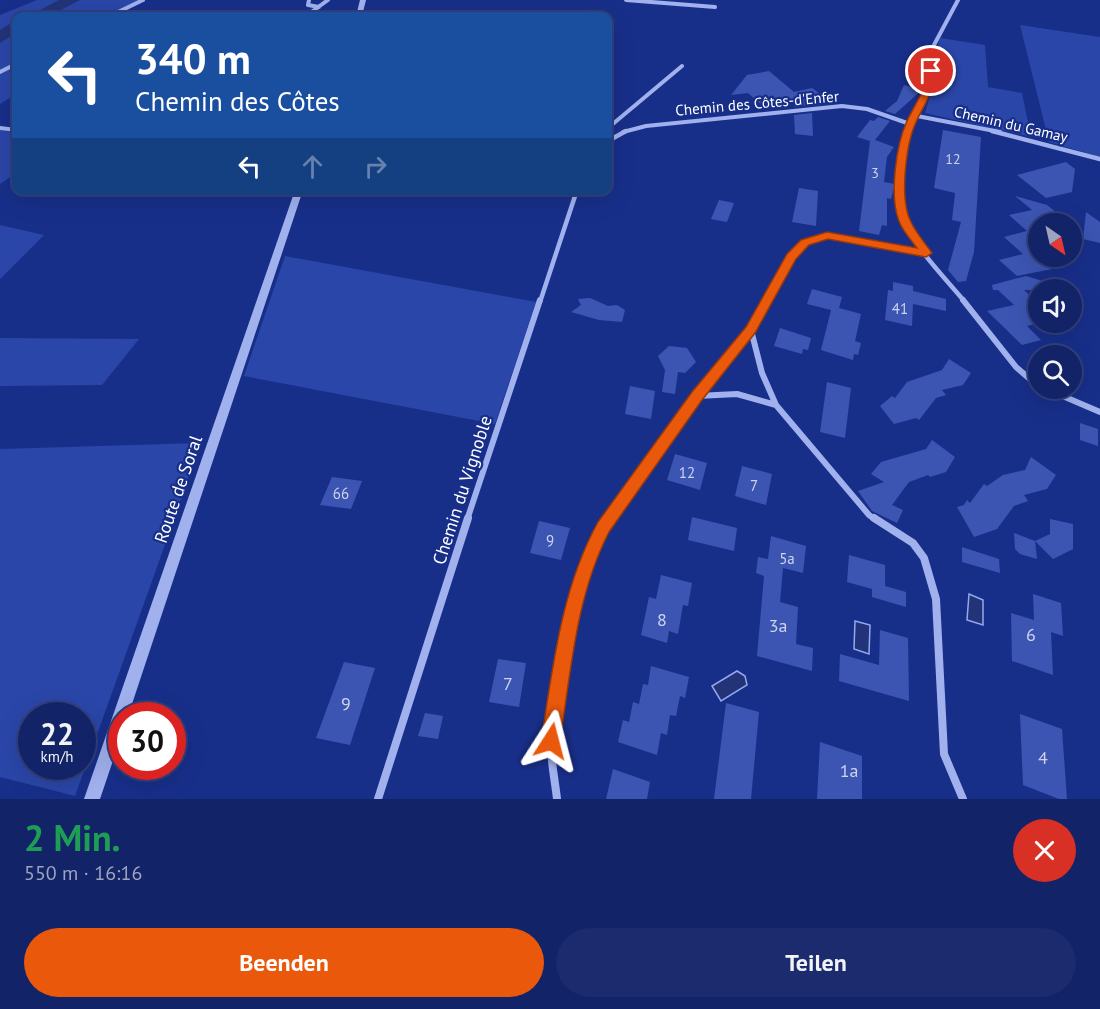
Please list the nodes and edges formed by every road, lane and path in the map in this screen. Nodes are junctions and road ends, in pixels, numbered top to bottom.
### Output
1 (143, 0) edge
2 (309, 0) edge
3 (328, 0) edge
4 (626, 0) edge
5 (958, 0) edge
6 (319, 7) junction
7 (715, 7) dead end
8 (118, 12) edge
9 (312, 12) edge
10 (682, 66) dead end
11 (917, 116) junction
12 (910, 124) junction
13 (612, 125) edge
14 (612, 139) edge
15 (1100, 159) edge
16 (297, 195) edge
17 (575, 195) edge
18 (926, 253) junction
19 (751, 330) junction
20 (1028, 377) edge
21 (697, 396) junction
22 (1070, 399) edge
23 (776, 405) junction
24 (1100, 412) edge
25 (92, 799) edge
26 (378, 799) edge
27 (556, 799) edge
28 (963, 799) edge

1 - 8 street
2 - 6 street
3 - 6 street
4 - 7 street
5 - 11 street
6 - 9 street
10 - 13 street
11 - 12 street
11 - 15 street, Chemin du Gamay
12 - 14 street, Chemin des Côtes-d'Enfer
12 - 18 street
16 - 25 street, Route de Soral
17 - 26 street, Chemin du Vignoble
18 - 19 street
18 - 20 street
19 - 21 street
19 - 23 street
21 - 23 street
21 - 27 street
22 - 24 street
23 - 28 street

